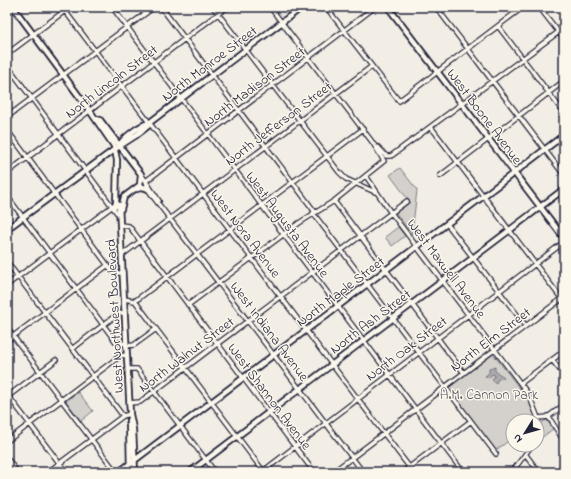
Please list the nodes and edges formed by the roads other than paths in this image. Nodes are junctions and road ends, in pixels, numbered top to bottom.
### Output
1 (13, 7) edge
2 (70, 7) edge
3 (112, 7) edge
4 (154, 7) edge
5 (161, 7) edge
6 (213, 7) edge
7 (227, 7) edge
8 (270, 7) edge
9 (302, 7) edge
10 (326, 7) edge
11 (375, 7) edge
12 (388, 7) edge
13 (436, 7) edge
14 (523, 7) edge
15 (539, 7) edge
16 (64, 9) edge
17 (218, 14) junction
18 (281, 22) junction
19 (498, 26) junction
20 (127, 27) junction
21 (564, 28) edge
22 (344, 31) junction
23 (558, 32) junction
24 (33, 34) junction
25 (186, 39) junction
26 (564, 39) edge
27 (468, 49) junction
28 (246, 50) junction
29 (95, 51) junction
30 (7, 54) edge
31 (309, 58) junction
32 (523, 58) junction
33 (154, 63) junction
34 (7, 65) edge
35 (372, 66) junction
36 (438, 72) junction
37 (64, 75) junction
38 (212, 75) junction
39 (493, 81) junction
40 (564, 81) edge
41 (273, 86) junction
42 (122, 87) junction
43 (549, 93) junction
44 (336, 94) junction
45 (32, 98) junction
46 (180, 99) junction
47 (462, 104) junction
48 (90, 111) junction
49 (240, 111) junction
50 (564, 113) edge
51 (519, 115) junction
52 (7, 117) edge
53 (300, 121) junction
54 (149, 122) junction
55 (431, 127) junction
56 (7, 130) edge
57 (363, 130) junction
58 (59, 134) junction
59 (208, 134) junction
60 (564, 135) edge
61 (489, 139) junction
62 (373, 143) junction
63 (117, 147) junction
64 (266, 147) junction
65 (545, 150) junction
66 (28, 157) junction
67 (328, 157) junction
68 (176, 158) junction
69 (458, 162) junction
70 (86, 170) junction
71 (235, 170) junction
72 (7, 173) edge
73 (514, 173) junction
74 (141, 174) junction
75 (564, 175) edge
76 (366, 176) junction
77 (440, 176) dead end
78 (146, 181) junction
79 (293, 183) junction
80 (356, 183) junction
81 (564, 188) edge
82 (148, 189) junction
83 (116, 192) junction
84 (376, 192) junction
85 (54, 193) junction
86 (130, 193) junction
87 (203, 194) junction
88 (7, 196) edge
89 (484, 196) junction
90 (334, 201) junction
91 (407, 201) dead end
92 (160, 203) junction
93 (114, 205) junction
94 (261, 206) junction
95 (540, 207) junction
96 (314, 212) junction
97 (120, 213) junction
98 (391, 213) junction
99 (23, 217) junction
100 (171, 218) junction
101 (447, 224) junction
102 (120, 225) junction
103 (7, 229) edge
104 (81, 230) junction
105 (230, 230) junction
106 (510, 230) junction
107 (283, 235) junction
108 (360, 235) junction
109 (564, 238) edge
110 (140, 241) junction
111 (564, 242) edge
112 (417, 247) junction
113 (341, 250) junction
114 (50, 253) junction
115 (198, 254) junction
116 (122, 255) junction
117 (251, 258) junction
118 (473, 258) junction
119 (7, 262) edge
120 (535, 264) junction
121 (108, 265) junction
122 (386, 270) junction
123 (123, 273) junction
124 (311, 273) junction
125 (18, 277) junction
126 (167, 277) junction
127 (442, 280) junction
128 (219, 282) junction
129 (368, 284) junction
130 (7, 285) edge
131 (76, 289) junction
132 (499, 291) junction
133 (280, 296) junction
134 (124, 299) junction
135 (563, 299) edge
136 (135, 301) junction
137 (412, 304) junction
138 (188, 305) junction
139 (338, 307) junction
140 (45, 313) junction
141 (125, 313) junction
142 (469, 315) junction
143 (393, 318) junction
144 (248, 320) junction
145 (103, 325) junction
146 (526, 326) junction
147 (7, 328) edge
148 (156, 329) junction
149 (306, 331) junction
150 (13, 336) junction
151 (438, 338) junction
152 (7, 341) edge
153 (363, 341) junction
154 (217, 344) junction
155 (126, 345) junction
156 (72, 349) junction
157 (495, 349) junction
158 (564, 351) edge
159 (419, 352) junction
160 (127, 355) junction
161 (274, 355) junction
162 (56, 360) dead end
163 (552, 360) junction
164 (331, 365) junction
165 (185, 368) junction
166 (128, 369) junction
167 (40, 372) junction
168 (464, 373) junction
169 (389, 375) junction
170 (564, 375) edge
171 (93, 376) junction
172 (243, 379) junction
173 (521, 383) junction
174 (446, 387) junction
175 (300, 389) junction
176 (154, 392) junction
177 (7, 396) edge
178 (358, 399) junction
179 (61, 400) junction
180 (212, 402) junction
181 (129, 404) junction
182 (564, 405) edge
183 (415, 409) junction
184 (269, 413) junction
185 (536, 413) edge
186 (130, 414) junction
187 (123, 416) junction
188 (548, 416) junction
189 (545, 417) edge
190 (471, 421) junction
191 (326, 423) junction
192 (29, 424) junction
193 (180, 426) junction
194 (384, 433) junction
195 (238, 437) junction
196 (91, 440) junction
197 (7, 441) edge
198 (564, 441) edge
199 (441, 444) junction
200 (134, 446) junction
201 (295, 447) junction
202 (148, 451) junction
203 (496, 454) dead end
204 (526, 455) joint
205 (352, 457) junction
206 (7, 458) edge
207 (206, 460) junction
208 (135, 461) junction
209 (60, 463) junction
210 (130, 464) junction
211 (410, 467) junction
212 (18, 472) edge
213 (48, 472) edge
214 (66, 472) edge
215 (116, 472) edge
216 (119, 472) edge
217 (130, 472) edge
218 (135, 472) edge
219 (190, 472) edge
220 (215, 472) edge
221 (263, 472) edge
222 (314, 472) edge
223 (333, 472) edge
224 (363, 472) edge
225 (403, 472) edge
226 (413, 472) edge
227 (463, 472) edge
228 (512, 472) edge
229 (539, 472) edge

1 - 24 main road, West Indiana Avenue
2 - 16 street
3 - 20 street, West Augusta Avenue
4 - 20 street
5 - 25 street
6 - 17 street
7 - 17 street, North Lincoln Street
8 - 18 street
9 - 18 main road, North Monroe Street
10 - 22 street
11 - 22 street, North Madison Street
12 - 36 main road, West Boone Avenue
13 - 27 street
14 - 19 street
15 - 23 street
16 - 24 street
16 - 29 street, West Nora Avenue
17 - 25 street, North Lincoln Street
17 - 28 street
18 - 28 main road, North Monroe Street
18 - 31 street
19 - 27 street
19 - 32 street
20 - 29 street
20 - 33 street, West Augusta Avenue
21 - 23 street
22 - 31 street, North Madison Street
22 - 35 street
23 - 26 street
23 - 32 street
24 - 30 street
24 - 37 main road, West Indiana Avenue
25 - 33 street, North Lincoln Street
25 - 38 street
27 - 36 street
27 - 39 street
28 - 38 main road, North Monroe Street
28 - 41 street
29 - 37 street
29 - 42 street, West Nora Avenue
31 - 41 street, North Madison Street
31 - 44 street
32 - 39 street
32 - 43 street
33 - 42 street, North Lincoln Street
33 - 46 street, West Augusta Avenue
34 - 45 street
35 - 36 street
35 - 44 street, North Jefferson Street
36 - 47 main road, West Boone Avenue
37 - 45 street
37 - 48 main road, West Indiana Avenue
38 - 46 main road, North Monroe Street
38 - 49 street
39 - 47 street
39 - 51 street
40 - 43 street
41 - 49 street, North Madison Street
41 - 53 street
42 - 48 street, North Lincoln Street
42 - 54 street, West Nora Avenue
43 - 50 street
43 - 51 street
44 - 53 street, North Jefferson Street
44 - 57 street
45 - 52 street
45 - 58 street
46 - 54 main road, North Monroe Street
46 - 59 street, West Augusta Avenue
47 - 55 street
47 - 61 main road, West Boone Avenue
48 - 58 street, North Lincoln Street
48 - 63 main road, West Indiana Avenue
49 - 59 street, North Madison Street
49 - 64 street
51 - 61 street
51 - 65 street
53 - 64 street, North Jefferson Street
53 - 67 street
54 - 63 main road, North Monroe Street
54 - 68 street, West Nora Avenue
55 - 62 street
55 - 69 street
56 - 66 street
57 - 62 street
57 - 67 street
58 - 66 street, North Lincoln Street
58 - 70 street
59 - 68 street, North Madison Street
59 - 71 street, West Augusta Avenue
60 - 65 main road, North Maple Street
61 - 69 street
61 - 73 main road, West Boone Avenue
62 - 76 street
63 - 70 main road, North Monroe Street
63 - 74 main road, West Indiana Avenue
63 - 83 main road
64 - 71 street, North Jefferson Street
64 - 79 street
65 - 73 main road, North Maple Street
65 - 75 street
66 - 72 street, North Lincoln Street
66 - 85 street
67 - 79 street
67 - 80 street
68 - 78 street, North Madison Street
68 - 87 street, West Nora Avenue
69 - 77 street
69 - 89 street
70 - 85 main road, North Monroe Street
70 - 93 street
71 - 87 street, North Jefferson Street
71 - 94 street, West Augusta Avenue
73 - 89 main road, North Maple Street
73 - 95 main road, West Boone Avenue
74 - 78 street, West Indiana Avenue
74 - 86 main road, West Northwest Boulevard
76 - 80 street
76 - 84 street, West Maxwell Avenue
78 - 82 street, West Indiana Avenue
78 - 92 street, West Indiana Avenue
79 - 94 street
79 - 96 street
80 - 84 street
80 - 90 street
81 - 95 main road, North Ash Street
82 - 86 main road
82 - 92 street, West Indiana Avenue
83 - 86 main road
83 - 93 main road
84 - 98 street, West Maxwell Avenue
85 - 99 main road, North Monroe Street
85 - 104 street
86 - 97 main road, West Northwest Boulevard
87 - 100 street, North Jefferson Street
87 - 105 street, West Nora Avenue
88 - 99 street
89 - 101 main road, North Maple Street
89 - 106 street
90 - 96 street
90 - 108 street
91 - 98 street, North Walnut Street
92 - 100 street, West Indiana Avenue
93 - 97 main road
93 - 104 street
94 - 105 street
94 - 107 street, West Augusta Avenue
95 - 106 main road, North Ash Street
95 - 109 main road, West Boone Avenue
96 - 107 street
96 - 113 street
97 - 102 main road, West Northwest Boulevard
98 - 108 street, North Walnut Street
98 - 112 street, West Maxwell Avenue
99 - 103 main road, North Monroe Street
99 - 114 street
100 - 110 street, North Jefferson Street
100 - 115 street, West Indiana Avenue
101 - 112 main road, North Maple Street
101 - 118 street
102 - 110 street, West Shannon Avenue
102 - 116 main road, West Northwest Boulevard
104 - 114 street
104 - 121 street
105 - 115 street
105 - 117 street, West Nora Avenue
106 - 118 main road, North Ash Street
106 - 120 street
107 - 117 street
107 - 124 street, West Augusta Avenue
108 - 113 street, North Walnut Street
108 - 122 street
110 - 116 street, North Jefferson Street
110 - 126 street, West Shannon Avenue
111 - 120 street, North Oak Street
112 - 122 main road, North Maple Street
112 - 127 street, West Maxwell Avenue
113 - 124 street, North Walnut Street
113 - 129 street
114 - 125 street
114 - 131 street
115 - 126 street
115 - 128 street, West Indiana Avenue
116 - 123 main road, West Northwest Boulevard
117 - 128 street
117 - 133 street, West Nora Avenue
118 - 127 main road, North Ash Street
118 - 132 street
119 - 125 street
120 - 132 street, North Oak Street
120 - 135 street
121 - 123 street
121 - 131 street
122 - 129 main road, North Maple Street
122 - 137 street
123 - 134 main road, West Northwest Boulevard
124 - 133 street, North Walnut Street
124 - 139 street, West Augusta Avenue
125 - 130 street
125 - 140 street
126 - 136 street
126 - 138 street, West Shannon Avenue
127 - 137 main road, North Ash Street
127 - 142 street, West Maxwell Avenue
128 - 138 street
128 - 144 street, West Indiana Avenue
129 - 139 main road, North Maple Street
129 - 143 street
131 - 140 street
131 - 145 street
132 - 142 street, North Oak Street
132 - 146 street
133 - 144 street, North Walnut Street
133 - 149 street, West Nora Avenue
134 - 136 street
134 - 141 main road, West Northwest Boulevard
135 - 146 street, North Elm Street
136 - 148 street
137 - 143 main road, North Ash Street
137 - 151 street
138 - 154 street, West Shannon Avenue
139 - 149 main road, North Maple Street
139 - 153 street, West Augusta Avenue
140 - 150 street
140 - 156 street
141 - 145 street
141 - 155 main road, West Northwest Boulevard
142 - 151 street, North Oak Street
142 - 157 street, West Maxwell Avenue
143 - 153 main road, North Ash Street
143 - 159 street
144 - 154 street, North Walnut Street
144 - 161 street, West Indiana Avenue
145 - 155 street
145 - 156 street
146 - 157 street, North Elm Street
147 - 150 street
148 - 155 street
148 - 165 street
149 - 161 main road, North Maple Street
149 - 164 street, West Nora Avenue
150 - 152 street
150 - 167 street
151 - 159 street, North Oak Street
151 - 168 street
153 - 164 main road, North Ash Street
153 - 169 street, West Augusta Avenue
154 - 165 street, North Walnut Street
154 - 172 street, West Shannon Avenue
155 - 160 main road, West Northwest Boulevard
156 - 171 street
157 - 168 street, North Elm Street
157 - 173 street, West Maxwell Avenue
158 - 163 street
159 - 169 street, North Oak Street
159 - 174 street
160 - 166 main road, West Northwest Boulevard
160 - 171 street
161 - 172 main road, North Maple Street
161 - 175 street, West Indiana Avenue
162 - 167 street
163 - 170 street
163 - 173 street
164 - 175 main road, North Ash Street
164 - 178 street, West Nora Avenue
165 - 176 street, North Walnut Street
165 - 180 street
166 - 176 street
166 - 181 main road, West Northwest Boulevard
167 - 177 street
167 - 179 street
168 - 174 street, North Elm Street
169 - 178 street, North Oak Street
169 - 183 street, West Augusta Avenue
171 - 179 street
171 - 187 street
172 - 180 main road, North Maple Street
172 - 184 street, West Shannon Avenue
173 - 185 street, West Maxwell Avenue
174 - 183 street, North Elm Street
174 - 190 street
175 - 184 main road, North Ash Street
175 - 191 street, West Indiana Avenue
176 - 181 street, North Walnut Street
176 - 193 street
177 - 192 street
178 - 191 street, North Oak Street
178 - 194 street, West Nora Avenue
179 - 192 street
179 - 196 street
180 - 193 main road, North Maple Street
180 - 195 street
181 - 186 main road, West Northwest Boulevard
182 - 188 street
183 - 194 street, North Elm Street
183 - 199 street, West Augusta Avenue
184 - 195 main road, North Ash Street
184 - 201 street, West Shannon Avenue
186 - 187 street
186 - 200 main road
186 - 210 main road
187 - 196 street
188 - 189 street
188 - 198 street
190 - 199 street
190 - 203 street
191 - 201 street, North Oak Street
191 - 205 street, West Indiana Avenue
192 - 197 street
192 - 209 street
193 - 202 main road, North Maple Street
193 - 207 street
194 - 205 street, North Elm Street
194 - 211 street, West Nora Avenue
195 - 207 main road, North Ash Street
195 - 221 street
196 - 209 street
196 - 215 street
199 - 211 street
199 - 227 street, West Augusta Avenue
200 - 202 main road
200 - 208 main road
201 - 221 street, North Oak Street
201 - 222 street, West Shannon Avenue
202 - 208 main road, North Maple Street
204 - 228 street
204 - 229 street
205 - 223 street, North Elm Street
205 - 224 street, West Indiana Avenue
206 - 212 street
207 - 219 main road, North Ash Street
207 - 220 street
208 - 210 main road, North Maple Street
208 - 218 main road
209 - 213 street
209 - 214 street
210 - 216 main road, North Maple Street
210 - 217 main road
211 - 225 street
211 - 226 street, West Nora Avenue

